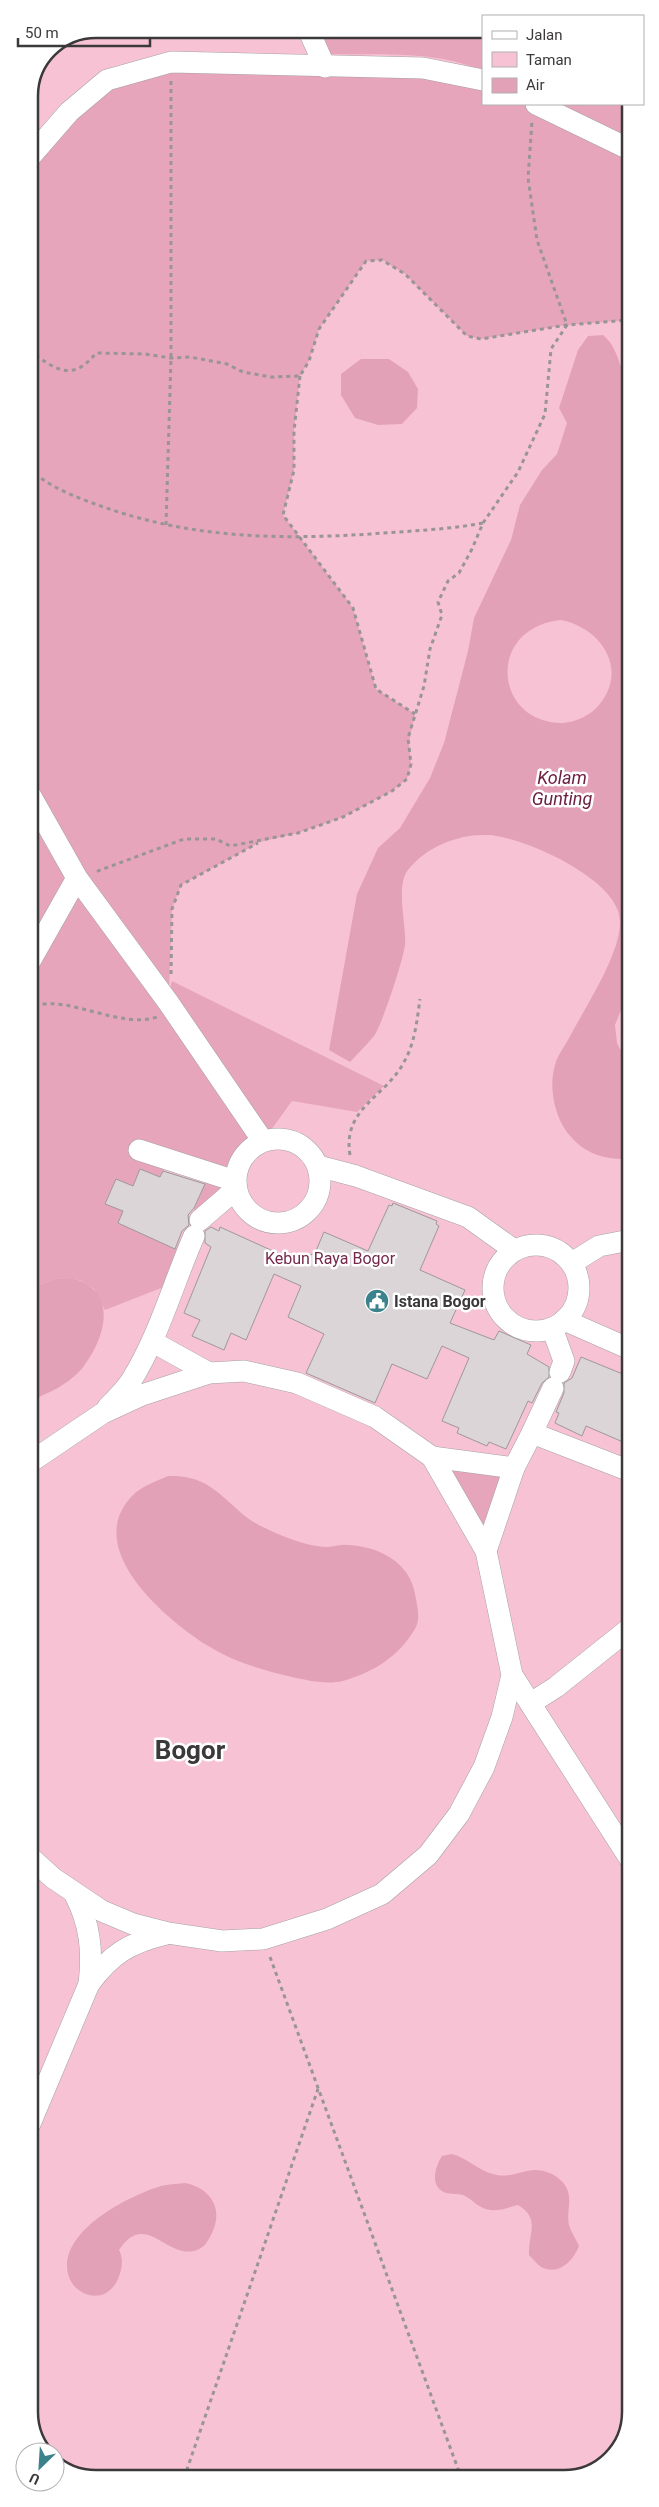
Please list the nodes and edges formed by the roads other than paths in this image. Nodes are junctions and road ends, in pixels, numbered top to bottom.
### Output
1 (312, 37) edge
2 (325, 67) junction
3 (482, 80) edge
4 (538, 105) edge
5 (622, 146) edge
6 (37, 149) edge
7 (37, 807) edge
8 (76, 878) junction
9 (37, 949) edge
10 (263, 1141) junction
11 (139, 1150) dead end
12 (318, 1166) junction
13 (236, 1185) junction
14 (622, 1242) edge
15 (514, 1250) junction
16 (572, 1263) junction
17 (558, 1324) junction
18 (152, 1342) junction
19 (622, 1346) edge
20 (209, 1373) junction
21 (103, 1413) junction
22 (532, 1432) junction
23 (432, 1457) junction
24 (37, 1458) edge
25 (514, 1468) junction
26 (622, 1468) edge
27 (486, 1552) junction
28 (622, 1638) edge
29 (512, 1676) junction
30 (531, 1703) junction
31 (622, 1846) edge
32 (37, 1864) edge
33 (75, 1894) junction
34 (168, 1933) junction
35 (88, 1984) junction
36 (37, 2107) edge

1 - 2 lane
2 - 3 lane
2 - 6 lane
4 - 5 lane
7 - 8 lane
8 - 9 lane
8 - 10 lane
10 - 12 lane
10 - 13 lane
11 - 13 lane
12 - 13 lane
12 - 15 lane
13 - 18 lane
14 - 16 lane
15 - 16 lane
15 - 17 lane
16 - 17 lane
17 - 19 lane
17 - 22 lane
18 - 20 lane
18 - 21 lane
20 - 21 lane
20 - 23 lane
21 - 24 lane
22 - 25 lane
22 - 26 lane
23 - 25 lane
23 - 27 lane
25 - 27 lane
27 - 29 lane
28 - 30 lane
29 - 30 lane
29 - 34 lane
30 - 31 lane
32 - 33 lane
33 - 34 lane
33 - 35 lane
34 - 35 lane
35 - 36 lane

